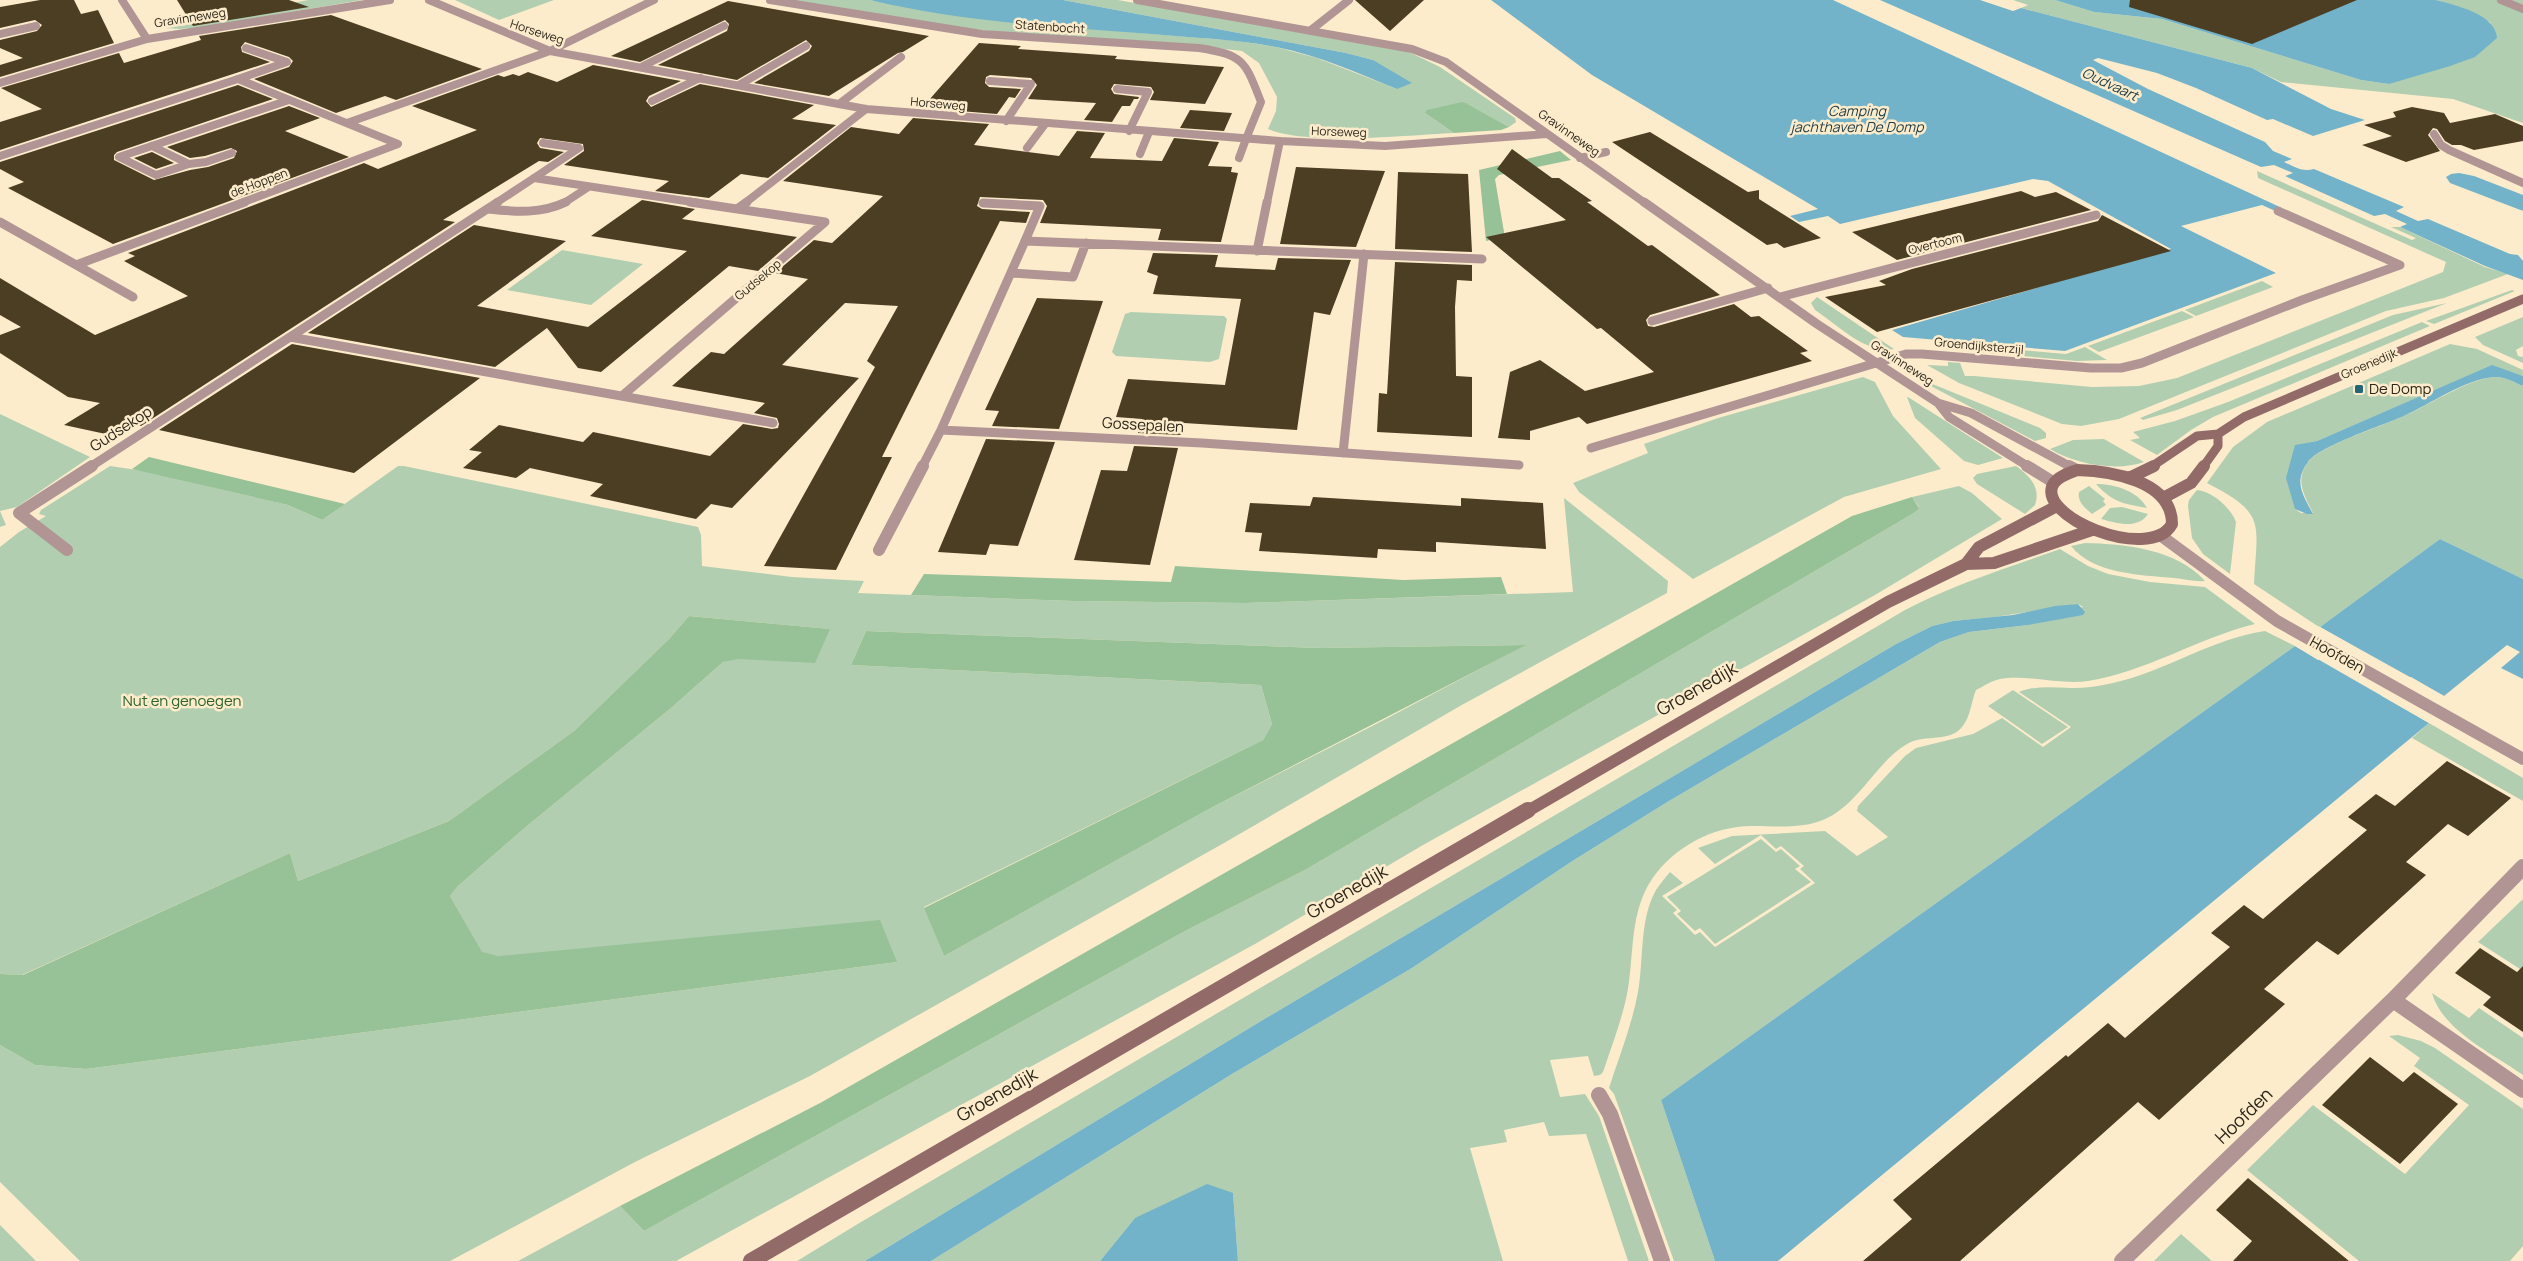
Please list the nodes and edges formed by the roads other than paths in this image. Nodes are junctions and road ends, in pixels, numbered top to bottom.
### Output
1 (122, 0) edge
2 (390, 0) edge
3 (429, 0) edge
4 (654, 0) edge
5 (770, 0) edge
6 (1137, 0) edge
7 (1349, 0) edge
8 (2501, 0) edge
9 (356, 3) edge
10 (2523, 9) edge
11 (36, 26) dead end
12 (724, 26) dead end
13 (1311, 30) junction
14 (0, 34) edge
15 (147, 39) junction
16 (806, 46) dead end
17 (246, 48) dead end
18 (550, 50) junction
19 (901, 57) dead end
20 (642, 66) junction
21 (700, 78) junction
22 (238, 79) junction
23 (990, 81) dead end
24 (0, 83) edge
25 (739, 85) junction
26 (1117, 89) dead end
27 (289, 100) junction
28 (652, 101) dead end
29 (839, 104) junction
30 (866, 109) junction
31 (1006, 121) junction
32 (347, 122) junction
33 (1045, 124) junction
34 (1129, 131) junction
35 (1149, 132) junction
36 (1547, 134) junction
37 (2434, 134) dead end
38 (1246, 139) junction
39 (1280, 141) junction
40 (542, 143) dead end
41 (152, 146) junction
42 (1026, 148) dead end
43 (232, 152) dead end
44 (1606, 152) dead end
45 (1140, 154) dead end
46 (0, 156) edge
47 (1239, 158) dead end
48 (1580, 158) junction
49 (189, 164) junction
50 (534, 178) junction
51 (2523, 183) edge
52 (587, 188) junction
53 (983, 204) dead end
54 (488, 209) junction
55 (737, 209) junction
56 (2278, 211) dead end
57 (2096, 215) dead end
58 (0, 222) edge
59 (1026, 241) junction
60 (1086, 243) junction
61 (1257, 251) junction
62 (1364, 254) junction
63 (1482, 259) dead end
64 (76, 265) junction
65 (1011, 273) junction
66 (1768, 288) junction
67 (133, 297) dead end
68 (1780, 297) junction
69 (2523, 299) edge
70 (1652, 320) dead end
71 (290, 337) junction
72 (1876, 363) junction
73 (622, 396) junction
74 (1938, 403) junction
75 (773, 424) dead end
76 (940, 430) junction
77 (2218, 434) junction
78 (1591, 448) dead end
79 (1343, 453) junction
80 (1519, 465) dead end
81 (2077, 470) junction
82 (2129, 478) junction
83 (2053, 482) junction
84 (2163, 498) junction
85 (2057, 506) junction
86 (2092, 530) junction
87 (2160, 535) junction
88 (66, 550) dead end
89 (879, 550) dead end
90 (1966, 564) junction
91 (2523, 759) edge
92 (2523, 867) edge
93 (2393, 1000) junction
94 (2523, 1090) edge
95 (1599, 1095) dead end
96 (751, 1261) edge
97 (1662, 1261) edge
98 (2122, 1261) edge

1 - 15 street
2 - 9 street, Gravinneweg
3 - 18 street, Horseweg
4 - 18 street
5 - 38 street, Statenbocht
6 - 13 street, Gravinneweg
7 - 13 street
8 - 10 street
9 - 15 street, Gravinneweg
11 - 14 street
12 - 20 street
13 - 36 street, Gravinneweg
15 - 24 street, Gravinneweg
16 - 25 street
17 - 22 street
18 - 20 street, Horseweg
18 - 32 street
19 - 29 street
20 - 21 street, Horseweg
21 - 25 street, Horseweg
21 - 28 street
22 - 27 street, de Hoppen
22 - 46 street
23 - 31 street
25 - 29 street, Horseweg
26 - 34 street
27 - 32 street, de Hoppen
27 - 41 street
29 - 30 street, Horseweg
30 - 31 street, Horseweg
30 - 55 street
31 - 33 street, Horseweg
32 - 64 street, de Hoppen
33 - 34 street, Horseweg
33 - 42 street
34 - 35 street, Horseweg
35 - 38 street, Horseweg
35 - 45 street
36 - 39 street, Horseweg
36 - 48 street, Gravinneweg
37 - 51 street
38 - 39 street, Horseweg
38 - 47 street, Statenbocht
39 - 61 street
40 - 50 street
41 - 49 street
41 - 49 street
43 - 49 street
44 - 48 street
48 - 66 street, Gravinneweg
50 - 52 street, Gudsekop
50 - 54 street, Gudsekop
52 - 54 street
52 - 55 street, Gudsekop
53 - 59 street
54 - 71 street, Gudsekop
55 - 73 street, Gudsekop
56 - 72 street, Groendijksterzijl
57 - 68 street, Overtoom
58 - 64 street
59 - 60 street
59 - 65 street
60 - 61 street
60 - 65 street
61 - 62 street
62 - 63 street
62 - 79 street
64 - 67 street
65 - 76 street
66 - 68 street, Gravinneweg
66 - 70 street
68 - 72 street, Gravinneweg
69 - 77 main road, Groenedijk
71 - 73 street
71 - 88 street, Gudsekop
72 - 74 street, Gravinneweg
72 - 78 street, Groendijksterzijl
73 - 75 street
74 - 81 street, Gravinneweg
74 - 83 street, Gravinneweg
76 - 79 street, Gossepalen
76 - 89 street
77 - 82 main road, Groenedijk
77 - 84 main road
79 - 80 street, Gossepalen
81 - 82 main road
81 - 83 main road
82 - 84 main road
83 - 85 main road
84 - 87 main road
85 - 86 main road
85 - 90 main road, Groenedijk
86 - 87 main road
86 - 90 main road, Groenedijk
87 - 91 street, Hoofden
90 - 96 main road, Groenedijk
92 - 93 street, Hoofden
93 - 94 street
93 - 98 street, Hoofden
95 - 97 street

